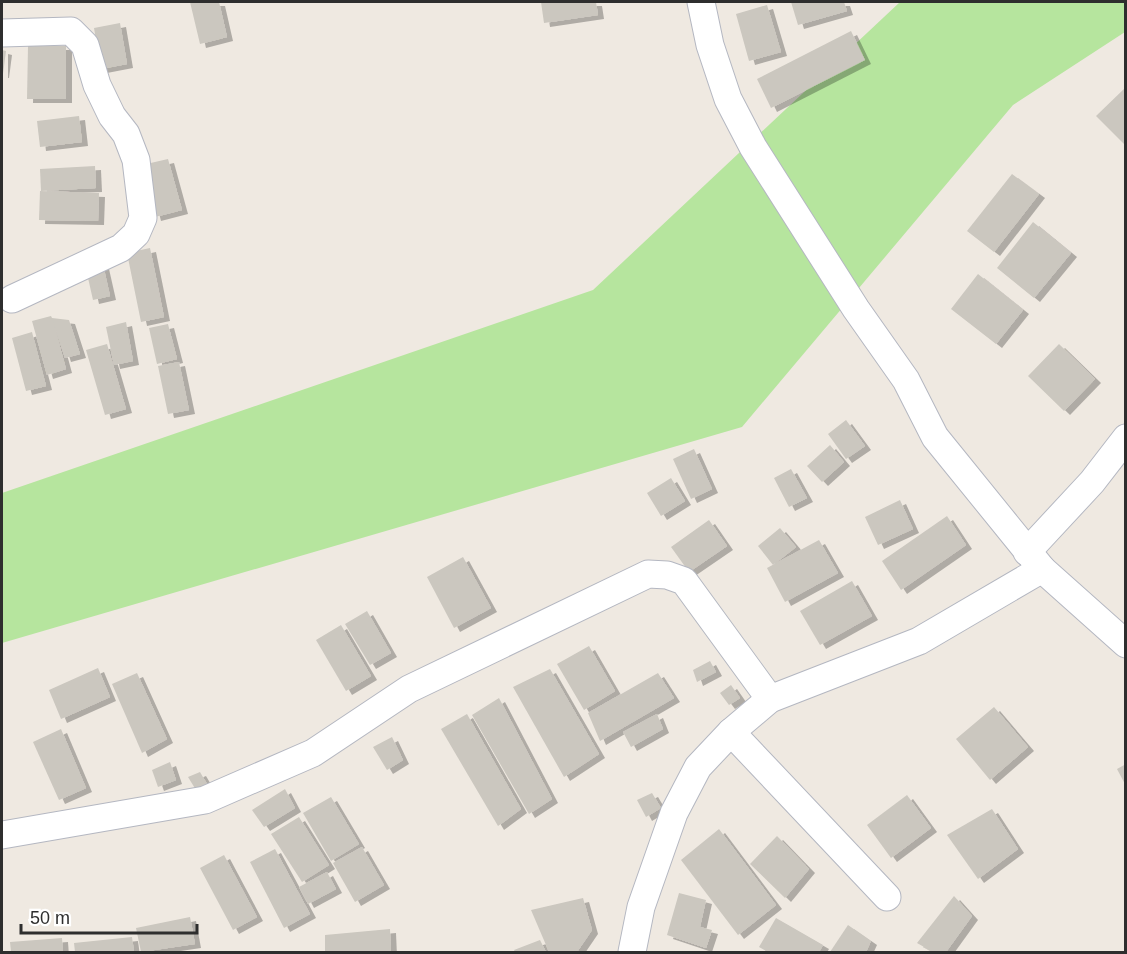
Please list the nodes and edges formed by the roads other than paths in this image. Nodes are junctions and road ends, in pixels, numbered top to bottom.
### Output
1 (701, 2) edge
2 (2, 33) edge
3 (12, 299) dead end
4 (1125, 438) edge
5 (1035, 561) junction
6 (1125, 644) edge
7 (770, 699) junction
8 (731, 732) junction
9 (2, 835) edge
10 (887, 897) dead end
11 (632, 952) edge

1 - 5 street
2 - 3 street
4 - 5 street
5 - 6 street
5 - 7 street
7 - 8 street
7 - 9 street
8 - 10 street
8 - 11 street

